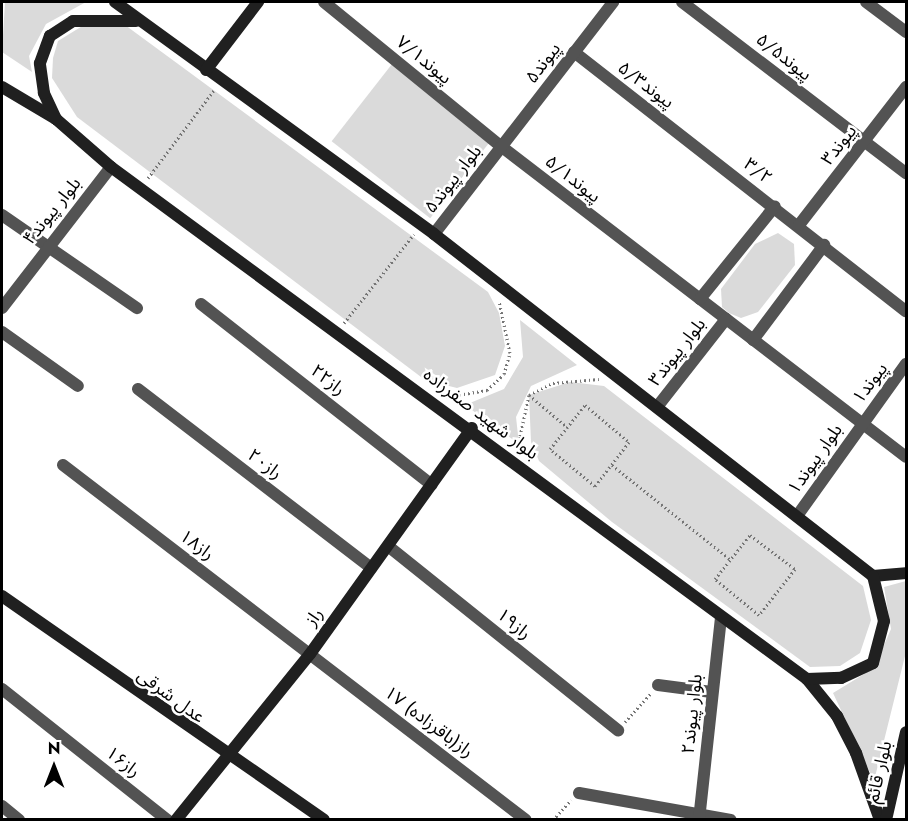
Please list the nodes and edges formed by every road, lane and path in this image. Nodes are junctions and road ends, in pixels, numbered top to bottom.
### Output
1 (115, 2) edge
2 (258, 2) edge
3 (324, 2) edge
4 (613, 2) edge
5 (682, 2) edge
6 (866, 2) edge
7 (136, 21) junction
8 (906, 32) edge
9 (574, 52) junction
10 (206, 70) junction
11 (220, 81) junction
12 (2, 87) edge
13 (906, 87) edge
14 (56, 119) junction
15 (864, 141) junction
16 (696, 146) joint
17 (502, 147) junction
18 (111, 167) junction
19 (906, 173) edge
20 (139, 187) junction
21 (775, 206) junction
22 (2, 215) edge
23 (421, 225) junction
24 (798, 225) junction
25 (434, 234) junction
26 (824, 244) junction
27 (47, 245) junction
28 (493, 279) junction
29 (700, 299) junction
30 (201, 304) dead end
31 (2, 308) edge
32 (136, 308) dead end
33 (906, 311) edge
34 (726, 319) junction
35 (336, 330) junction
36 (2, 332) edge
37 (753, 340) junction
38 (906, 364) edge
39 (602, 379) dead end
40 (78, 386) dead end
41 (138, 389) dead end
42 (422, 392) junction
43 (529, 395) junction
44 (657, 407) junction
45 (862, 423) junction
46 (568, 427) junction
47 (472, 428) junction
48 (906, 457) edge
49 (63, 465) dead end
50 (612, 465) junction
51 (527, 471) junction
52 (432, 485) junction
53 (797, 516) junction
54 (388, 546) junction
55 (730, 560) junction
56 (371, 568) junction
57 (906, 573) edge
58 (873, 576) junction
59 (2, 596) edge
60 (721, 617) junction
61 (310, 654) junction
62 (807, 679) junction
63 (658, 686) joint
64 (2, 688) edge
65 (712, 692) junction
66 (618, 730) joint
67 (906, 732) edge
68 (226, 757) junction
69 (579, 793) joint
70 (2, 806) edge
71 (700, 817) edge
72 (19, 819) edge
73 (167, 819) edge
74 (176, 819) edge
75 (324, 819) edge
76 (526, 819) edge
77 (553, 819) edge
78 (731, 819) edge
79 (880, 819) edge
80 (886, 819) edge

1 - 7 street
2 - 10 street
3 - 17 street, پیوند۷/۱
4 - 9 street, پیوند۵
5 - 15 street, پیوند۵/۵
6 - 8 street
7 - 10 street
7 - 14 street
9 - 16 street, پیوند۵/۳
9 - 17 street, پیوند۵
10 - 11 street
11 - 20 path
11 - 23 street
12 - 14 street, بلوار شهید صفرزاده
13 - 15 street, پیوند۳
14 - 18 street, بلوار شهید صفرزاده
15 - 19 street, پیوند۵/۵
15 - 24 street, پیوند۳
16 - 21 street, ۳/۲
17 - 25 street, بلوار پیوند۵
17 - 29 street, پیوند۵/۱
18 - 20 street, بلوار شهید صفرزاده
18 - 27 street, بلوار پیوند۴
20 - 35 street, بلوار شهید صفرزاده
21 - 24 street, ۳/۲
21 - 29 street
22 - 27 street
23 - 25 street
23 - 35 path
24 - 26 street, ۳/۲
25 - 28 street
26 - 33 street, ۳/۲
26 - 37 street
27 - 31 street, بلوار پیوند۴
27 - 32 street
28 - 42 path
28 - 44 street
29 - 34 street, پیوند۵/۱
30 - 52 street, راز۲۲
34 - 37 street, پیوند۵/۱
34 - 44 street, بلوار پیوند۳
35 - 42 street, بلوار شهید صفرزاده
36 - 40 street
37 - 45 street, پیوند۵/۱
38 - 45 street, پیوند۱
39 - 43 path
41 - 56 street, راز۲۰
42 - 47 street, بلوار شهید صفرزاده
43 - 46 path
43 - 51 path
44 - 53 street
45 - 48 street, پیوند۵/۱
45 - 53 street, بلوار پیوند۱
46 - 50 path
46 - 50 path
47 - 51 street, بلوار شهید صفرزاده
47 - 52 street, راز
49 - 61 street, راز۱۸
50 - 55 path
51 - 60 street, بلوار شهید صفرزاده
52 - 54 street, راز
53 - 58 street
54 - 56 street, راز
54 - 66 street, راز۱۹
55 - 55 path
56 - 61 street, راز
57 - 58 street
58 - 62 street
59 - 68 street, عدل شرقی
60 - 62 street, بلوار شهید صفرزاده
60 - 65 street, بلوار پیوند۲
61 - 68 street, راز
61 - 76 street, ۱۷ راز(باقرزاده)
62 - 79 street, بلوار شهید صفرزاده
63 - 65 street
63 - 66 path
64 - 73 street, راز۱۶
65 - 71 street, بلوار پیوند۲
67 - 80 street, بلوار قائم
68 - 74 street, راز
68 - 75 street, عدل شرقی
69 - 71 street
69 - 77 path
70 - 72 street
71 - 78 street

